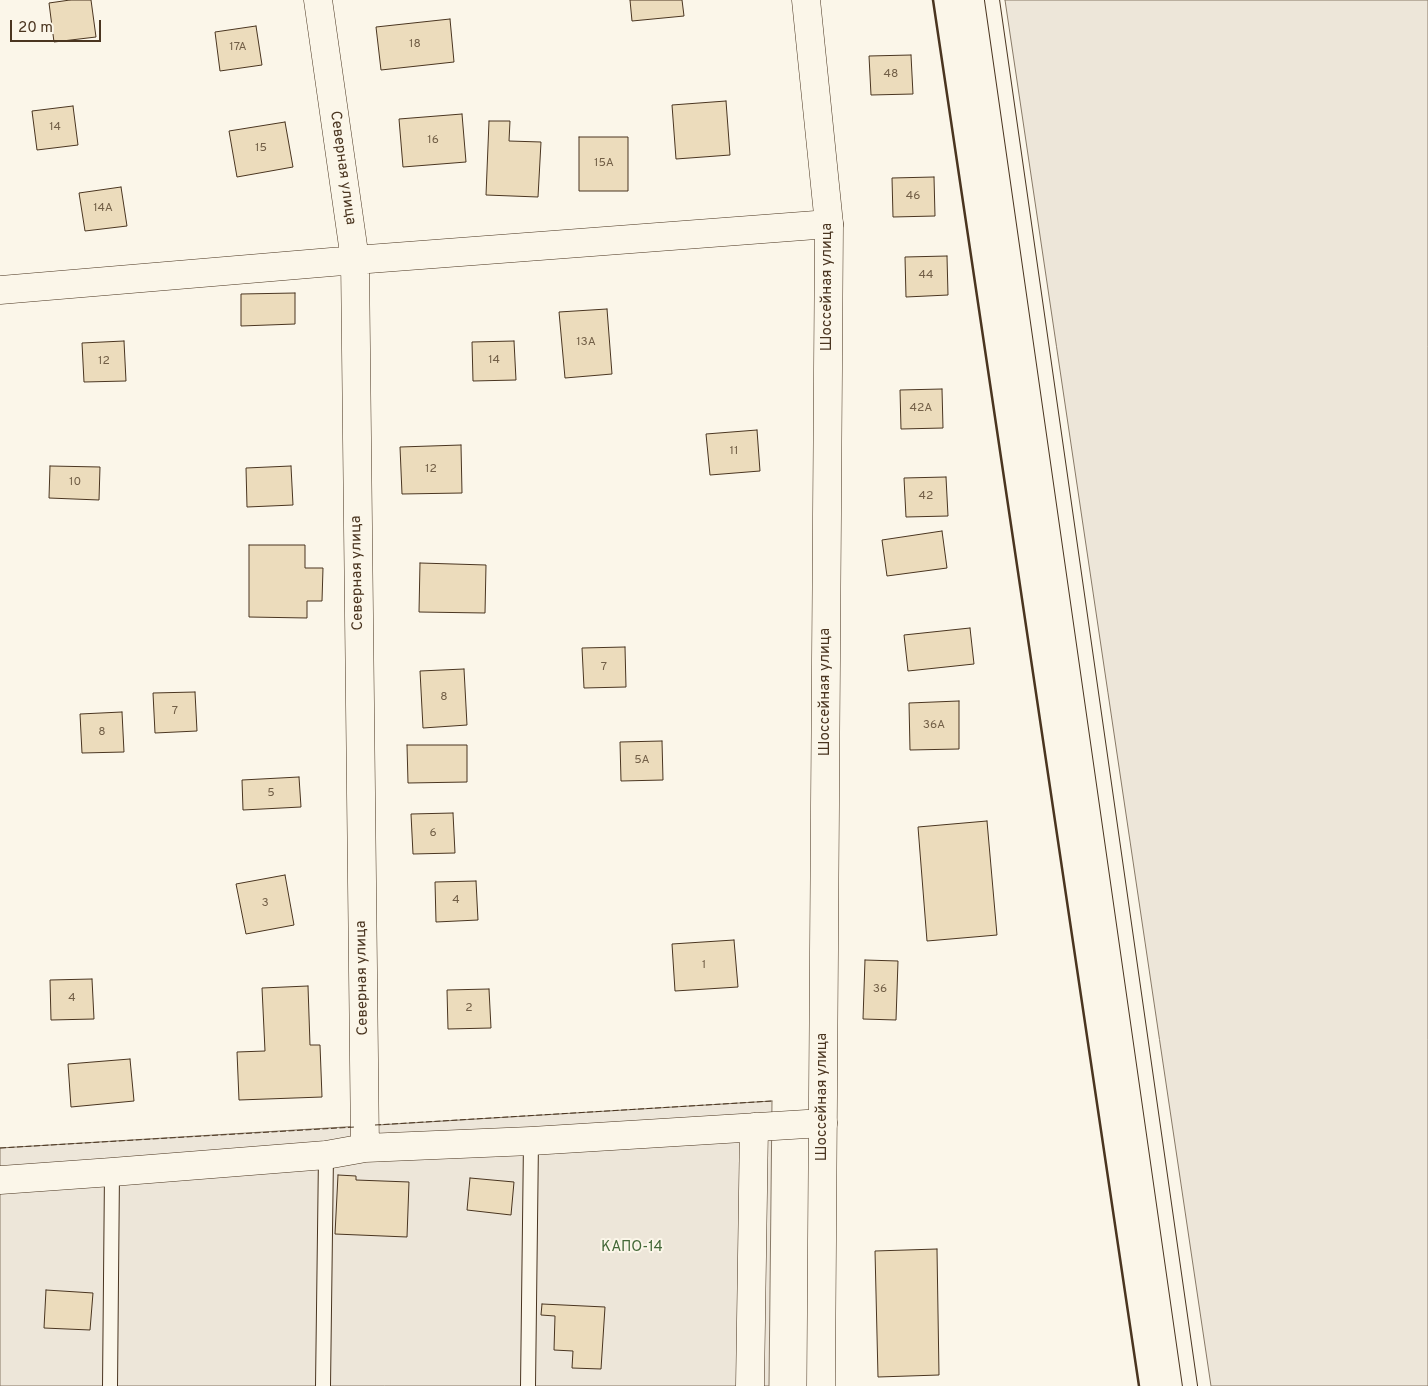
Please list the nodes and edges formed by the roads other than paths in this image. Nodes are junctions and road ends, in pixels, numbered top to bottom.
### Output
1 (318, 0) edge
2 (806, 0) edge
3 (992, 0) edge
4 (829, 224) junction
5 (355, 260) junction
6 (0, 290) edge
7 (823, 1123) junction
8 (754, 1127) junction
9 (531, 1141) junction
10 (365, 1148) junction
11 (326, 1155) junction
12 (112, 1172) junction
13 (0, 1180) edge
14 (110, 1386) edge
15 (323, 1386) edge
16 (528, 1386) edge
17 (750, 1386) edge
18 (821, 1386) edge
19 (1190, 1386) edge

1 - 5 street, Северная улица
2 - 4 street, Шоссейная улица
3 - 19 lane
4 - 5 street
4 - 7 street, Шоссейная улица
5 - 6 street
5 - 10 street, Северная улица
7 - 8 street
7 - 18 street, Шоссейная улица
8 - 9 street
8 - 17 street
9 - 10 street
9 - 16 lane
10 - 11 street
11 - 12 street
11 - 15 lane
12 - 13 street
12 - 14 lane

